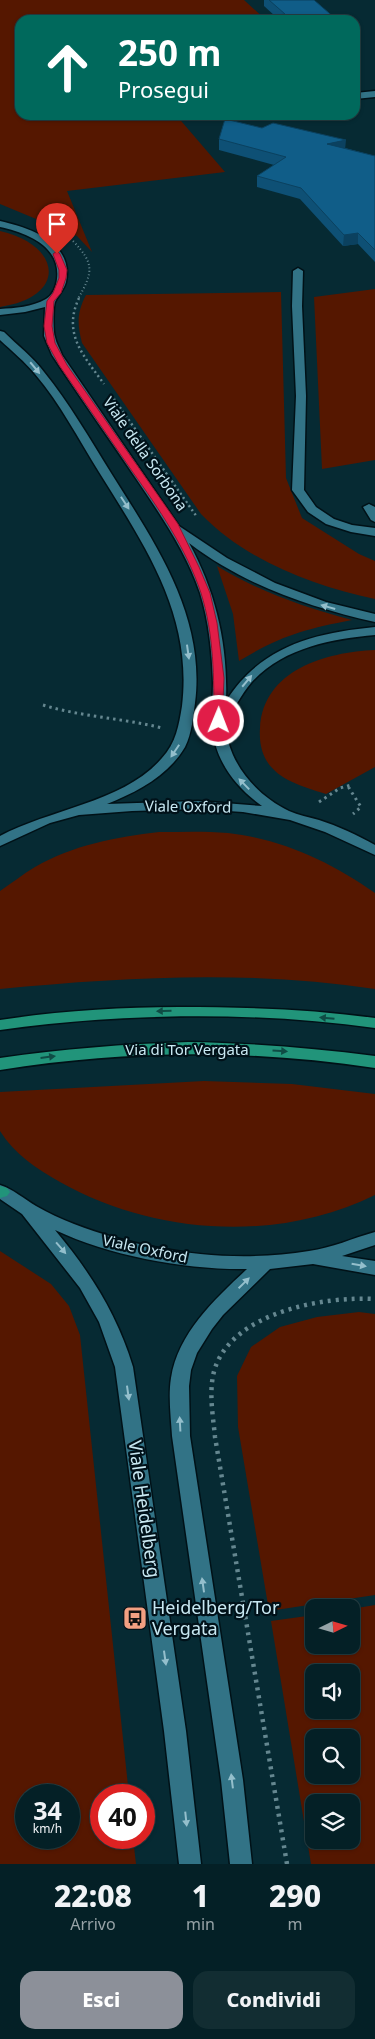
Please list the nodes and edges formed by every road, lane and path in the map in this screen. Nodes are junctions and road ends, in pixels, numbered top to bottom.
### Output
1 (375, 94) edge
2 (360, 96) edge
3 (0, 223) edge
4 (72, 240) dead end
5 (298, 271) dead end
6 (50, 301) junction
7 (0, 312) edge
8 (0, 334) edge
9 (203, 523) dead end
10 (173, 524) junction
11 (375, 532) edge
12 (375, 618) edge
13 (375, 631) edge
14 (43, 705) dead end
15 (219, 721) junction
16 (183, 733) junction
17 (319, 802) dead end
18 (74, 812) junction
19 (282, 813) junction
20 (353, 814) dead end
21 (0, 842) edge
22 (375, 851) edge
23 (375, 1023) edge
24 (0, 1025) edge
25 (375, 1062) edge
26 (0, 1064) edge
27 (0, 1192) edge
28 (29, 1211) junction
29 (375, 1238) edge
30 (309, 1258) junction
31 (266, 1262) junction
32 (375, 1268) edge
33 (375, 1299) edge
34 (190, 1864) edge
35 (241, 1864) edge
36 (287, 1864) edge

1 - 2 street
3 - 6 street
4 - 9 path
5 - 11 street
6 - 7 street
6 - 10 street, Viale della Sorbona
8 -> 16 street
12 -> 10 street
10 - 15 street, Viale della Sorbona
15 -> 13 street
14 - 16 path
19 -> 15 street, Viale della Sorbona
16 -> 18 street
17 - 20 path
18 - 19 street, Viale Oxford
18 - 21 street, Viale Oxford
19 - 22 street, Viale Oxford
23 -> 24 main road
26 -> 25 main road, Via di Tor Vergata
27 - 28 street
28 - 31 street, Viale Oxford
28 -> 34 street, Viale Heidelberg
29 - 30 street
30 - 31 street
30 -> 32 street
35 -> 31 street
33 - 36 path

